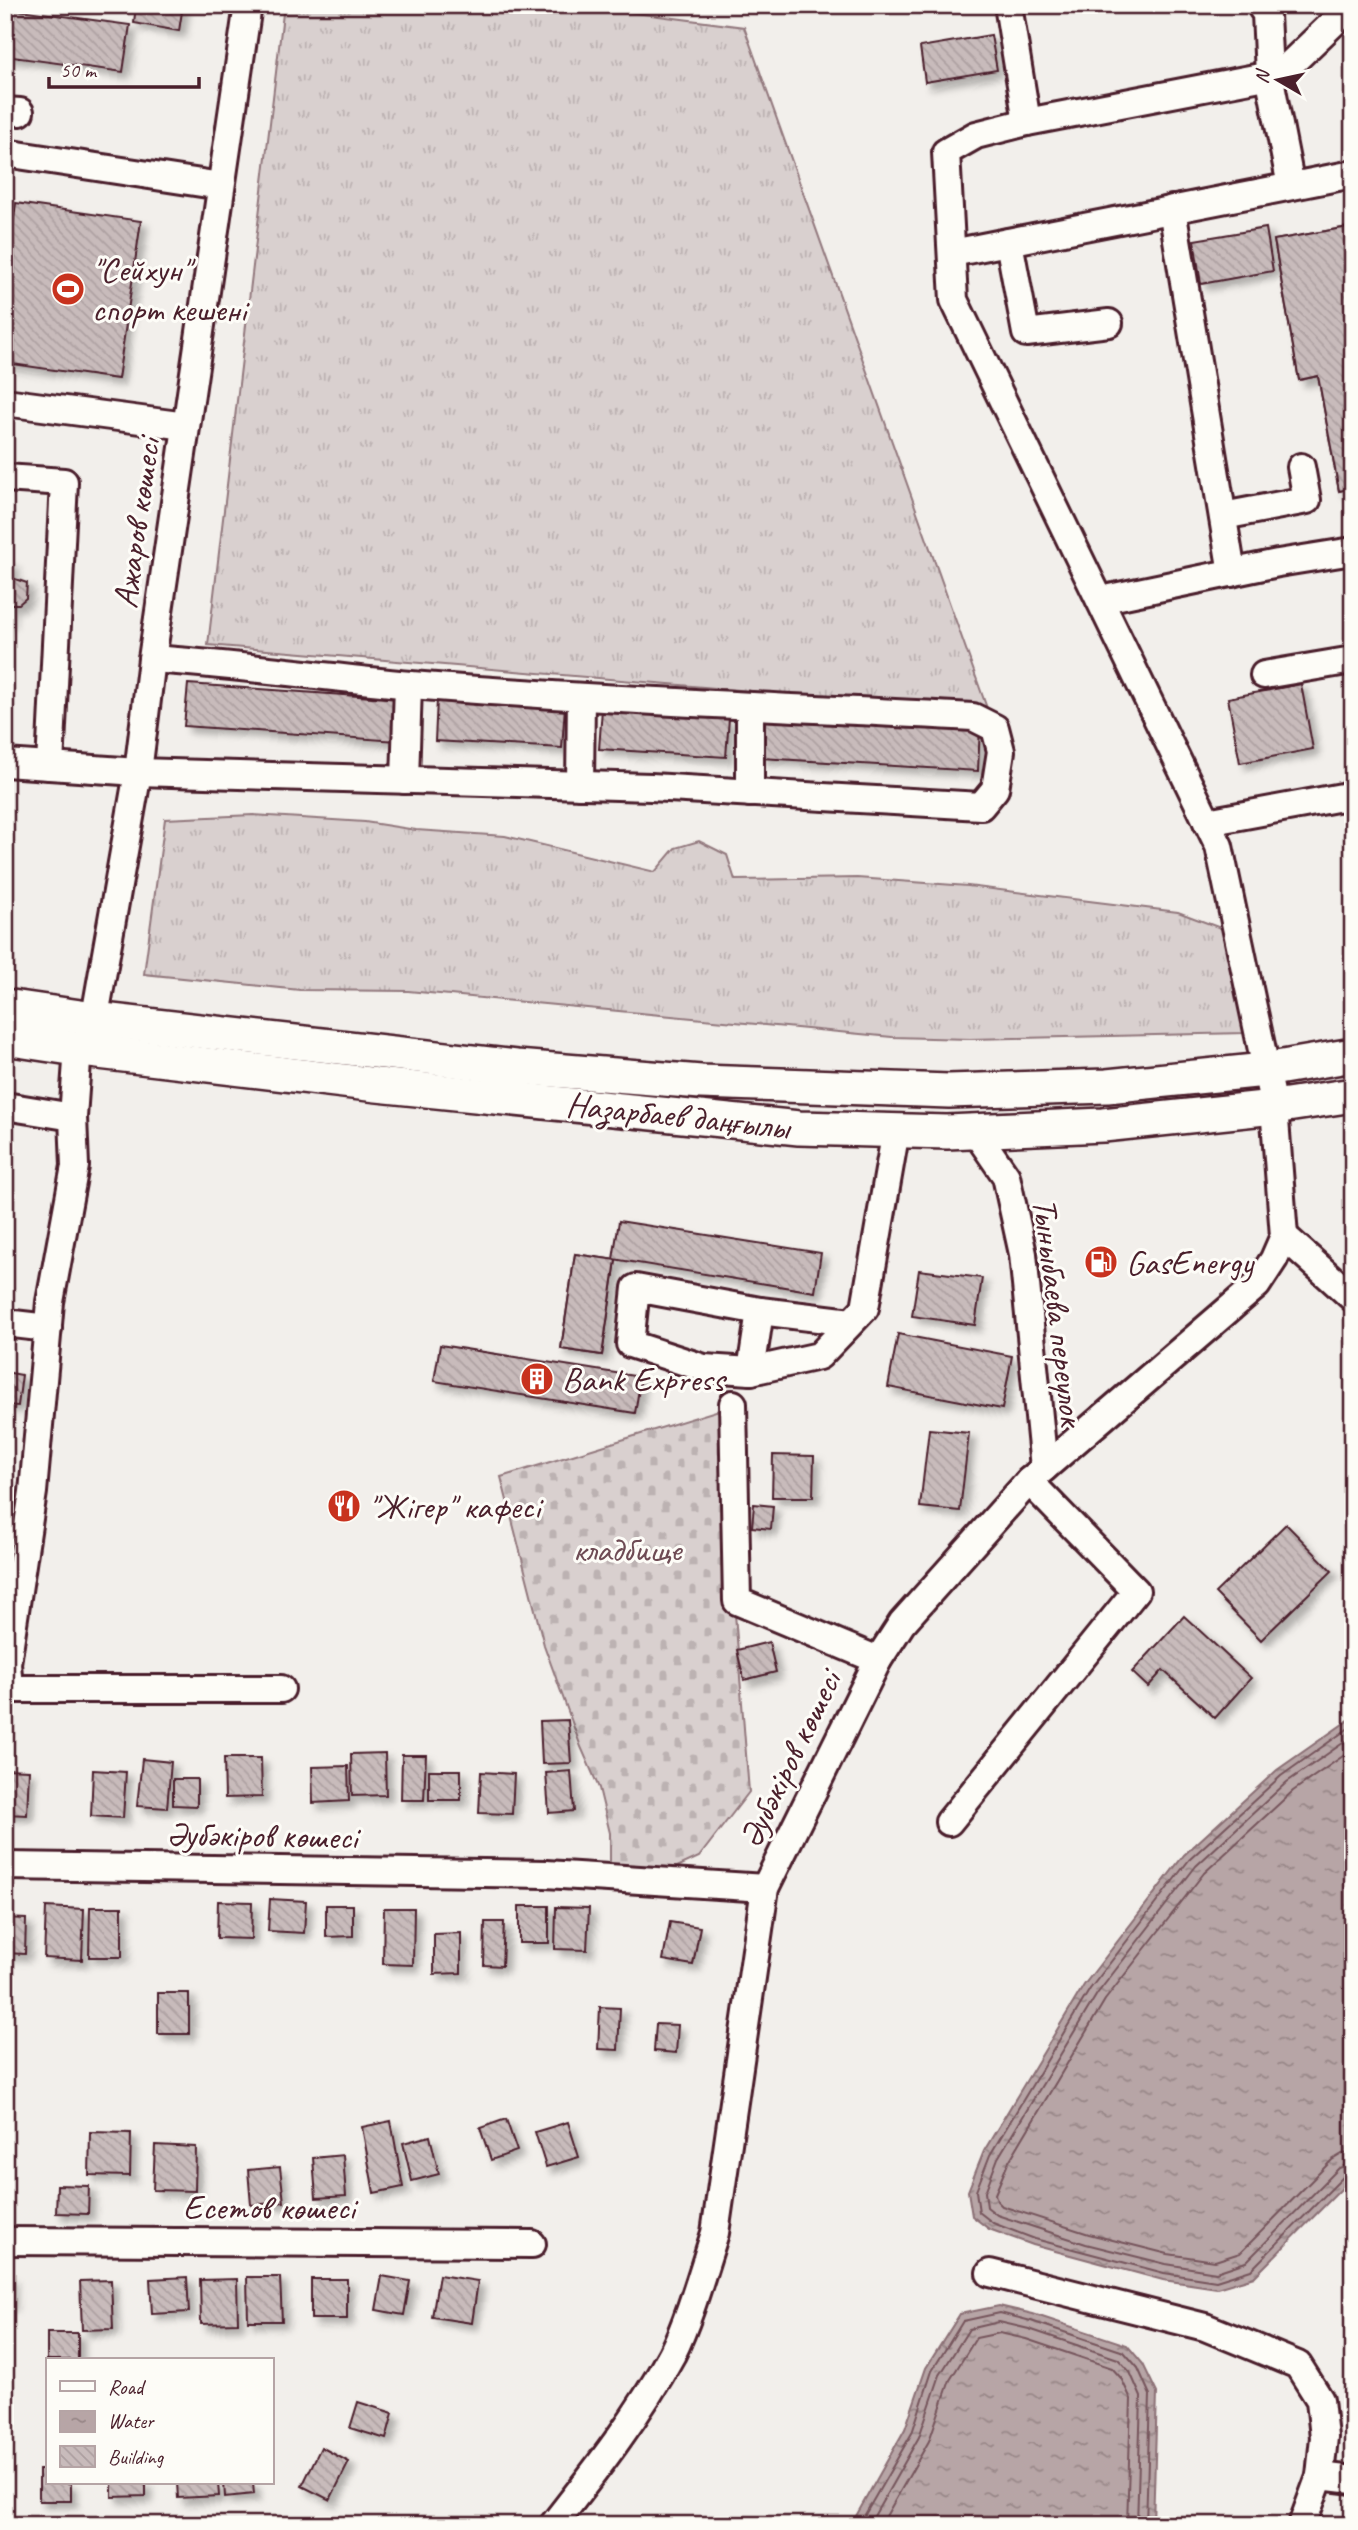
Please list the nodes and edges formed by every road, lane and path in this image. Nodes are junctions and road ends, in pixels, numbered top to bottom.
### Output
1 (248, 5) edge
2 (1008, 5) edge
3 (1260, 5) edge
4 (1352, 5) edge
5 (1269, 74) junction
6 (1027, 122) junction
7 (5, 153) edge
8 (1353, 174) edge
9 (221, 186) junction
10 (1292, 186) junction
11 (1172, 209) junction
12 (1009, 242) junction
13 (952, 253) junction
14 (1109, 323) dead end
15 (5, 402) edge
16 (186, 426) junction
17 (1301, 467) dead end
18 (5, 478) edge
19 (1223, 516) junction
20 (1353, 552) edge
21 (1232, 573) junction
22 (1100, 600) junction
23 (152, 659) junction
24 (1353, 660) edge
25 (1264, 675) dead end
26 (408, 684) junction
27 (581, 697) junction
28 (750, 706) junction
29 (5, 763) edge
30 (50, 766) junction
31 (138, 772) junction
32 (405, 780) junction
33 (580, 785) junction
34 (750, 793) junction
35 (1353, 795) edge
36 (1207, 822) junction
37 (5, 1006) edge
38 (94, 1018) junction
39 (5, 1038) edge
40 (84, 1050) junction
41 (1353, 1055) edge
42 (1265, 1070) junction
43 (1353, 1095) edge
44 (5, 1106) edge
45 (1274, 1107) junction
46 (73, 1117) junction
47 (896, 1130) junction
48 (975, 1131) junction
49 (1284, 1236) junction
50 (1353, 1298) edge
51 (761, 1311) junction
52 (851, 1322) junction
53 (5, 1323) edge
54 (48, 1328) junction
55 (751, 1371) junction
56 (733, 1404) dead end
57 (1037, 1475) junction
58 (878, 1660) junction
59 (7, 1689) edge
60 (281, 1689) dead end
61 (949, 1822) dead end
62 (5, 1866) edge
63 (765, 1888) junction
64 (5, 2241) edge
65 (532, 2244) dead end
66 (990, 2273) dead end
67 (1320, 2476) junction
68 (1353, 2480) edge
69 (553, 2525) edge
70 (1302, 2525) edge

1 - 9 street, Ажаров көшесі
2 - 6 street
3 - 5 street
4 - 5 street
5 - 6 street
5 - 10 street
6 - 13 street, Әубәкіров көшесі
7 - 9 street
8 - 10 street
9 - 16 street, Ажаров көшесі
10 - 11 street
11 - 12 street
11 - 19 street
12 - 13 street
12 - 14 street
13 - 22 street, Әубәкіров көшесі
15 - 16 street
16 - 23 street, Ажаров көшесі
17 - 19 street
18 - 30 street
19 - 21 street
20 - 21 street
21 - 22 street
22 - 36 street, Әубәкіров көшесі
23 - 26 street
23 - 31 street, Ажаров көшесі
24 - 25 street
26 - 27 street
26 - 32 street
27 - 28 street
27 - 33 street
28 - 34 street
28 - 34 street
29 - 30 street
30 - 31 street
31 - 32 street
31 - 38 street, Ажаров көшесі
32 - 33 street
33 - 34 street
35 - 36 street
36 - 42 street, Әубәкіров көшесі
37 - 38 main road, Назарбаев даңғылы
38 - 40 street, Ажаров көшесі
38 - 42 main road, Назарбаев даңғылы
39 - 40 main road, Назарбаев даңғылы
40 - 46 street, Ажаров көшесі
40 - 47 main road, Назарбаев даңғылы
41 - 42 main road, Назарбаев даңғылы
42 - 45 street, Әубәкіров көшесі
43 - 45 main road, Назарбаев даңғылы
44 - 46 street
45 - 48 main road, Назарбаев даңғылы
45 - 49 street, Әубәкіров көшесі
46 - 54 street, Ажаров көшесі
47 - 48 main road, Назарбаев даңғылы
47 - 52 street
48 - 57 street, Тыныбаева переулок
49 - 50 street
49 - 57 street, Әубәкіров көшесі
51 - 52 street
51 - 55 street
51 - 55 street
52 - 55 street
53 - 54 street
54 - 59 street, Ажаров көшесі
56 - 58 street
57 - 58 street, Әубәкіров көшесі
57 - 61 street
58 - 63 street, Әубәкіров көшесі
59 - 60 street
62 - 63 street, Әубәкіров көшесі
63 - 69 street
64 - 65 street, Есетов көшесі
66 - 67 street
67 - 68 street
67 - 70 street

